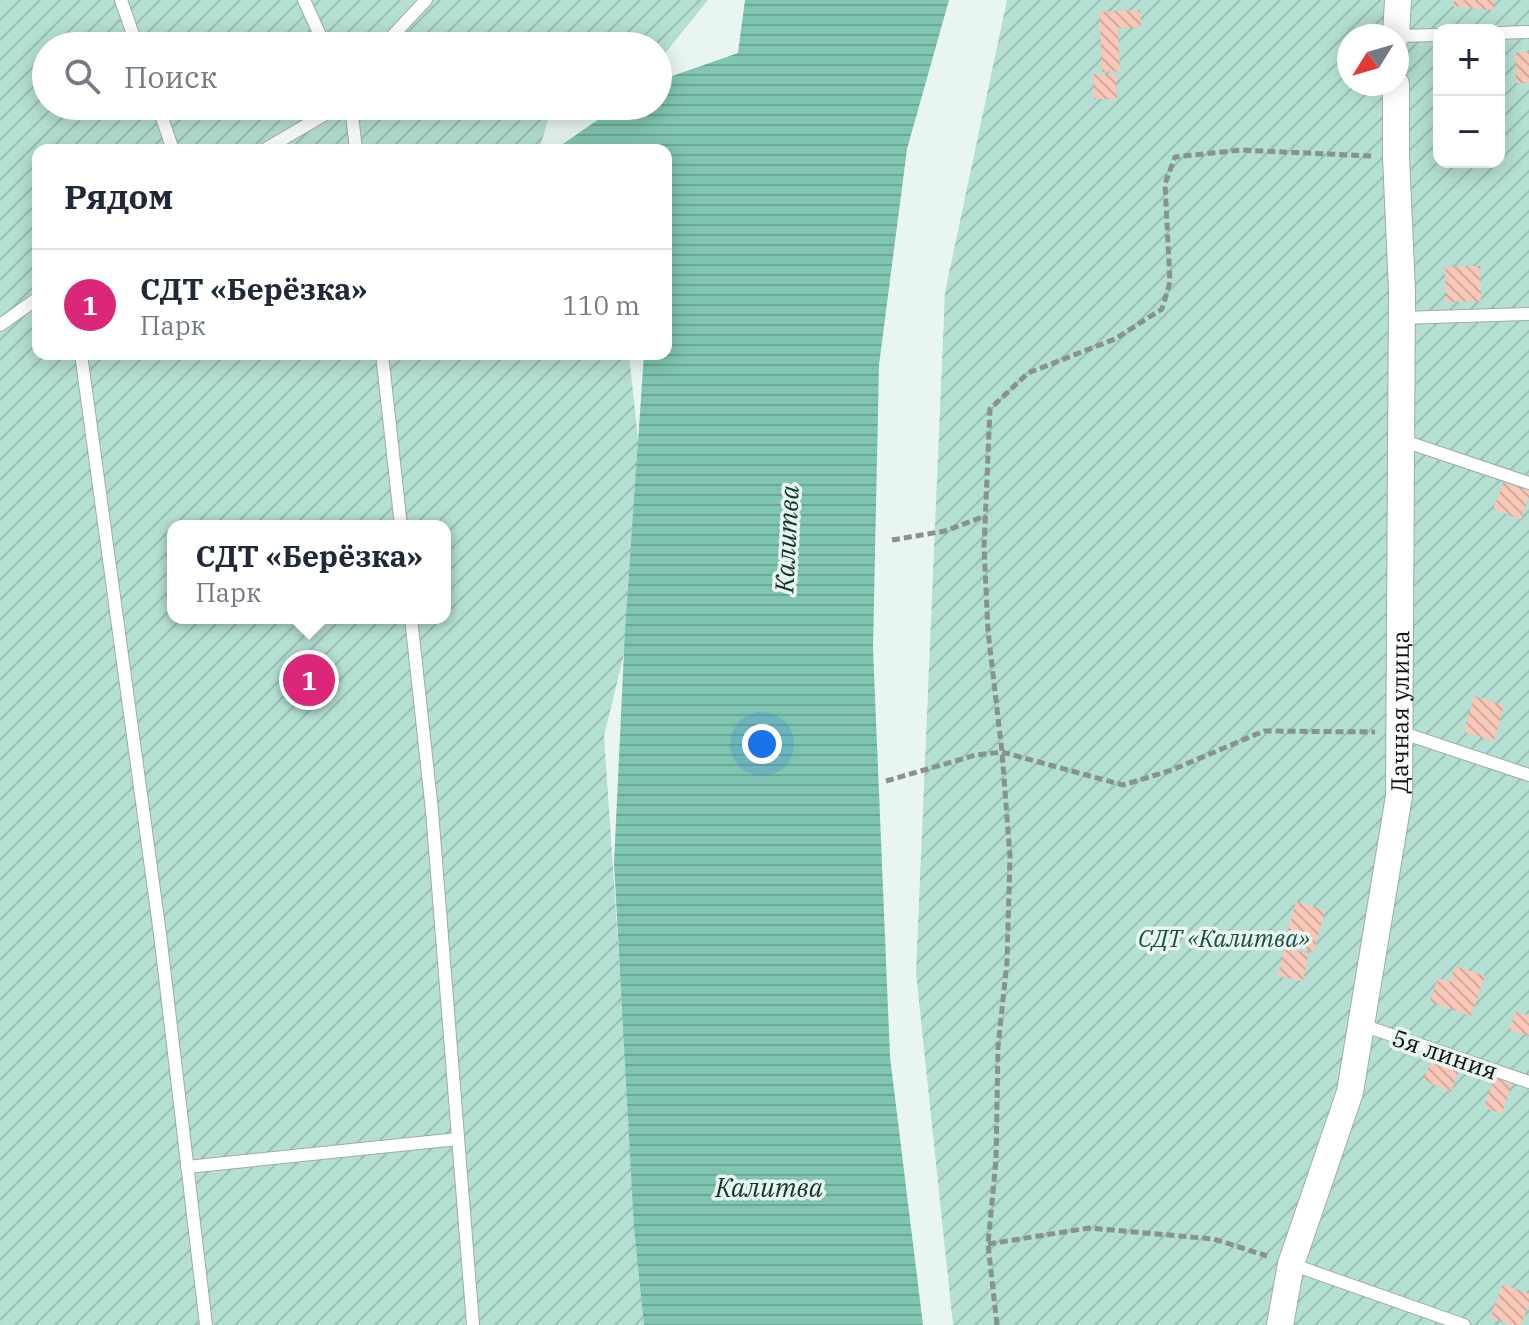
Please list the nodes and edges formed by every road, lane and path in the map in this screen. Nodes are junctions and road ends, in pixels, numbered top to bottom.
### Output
1 (121, 0) edge
2 (304, 0) edge
3 (426, 0) edge
4 (1398, 0) edge
5 (1397, 24) edge
6 (132, 32) edge
7 (319, 32) edge
8 (396, 32) edge
9 (1529, 32) edge
10 (1505, 33) edge
11 (1433, 35) edge
12 (1409, 36) edge
13 (1396, 96) edge
14 (163, 120) edge
15 (315, 120) edge
16 (353, 120) edge
17 (171, 144) edge
18 (274, 144) edge
19 (355, 144) edge
20 (1396, 157) junction
21 (32, 302) edge
22 (1529, 314) edge
23 (1402, 318) junction
24 (0, 325) edge
25 (82, 360) edge
26 (383, 360) edge
27 (1401, 440) junction
28 (1529, 483) edge
29 (985, 516) junction
30 (400, 520) edge
31 (892, 540) dead end
32 (412, 624) edge
33 (1400, 732) junction
34 (1002, 752) junction
35 (1529, 775) edge
36 (886, 781) dead end
37 (1362, 1025) junction
38 (1529, 1082) edge
39 (458, 1139) junction
40 (187, 1167) junction
41 (988, 1244) junction
42 (1291, 1264) junction
43 (206, 1325) edge
44 (473, 1325) edge
45 (997, 1325) edge
46 (1280, 1325) edge
47 (1464, 1325) edge

1 - 6 lane
2 - 7 lane
3 - 8 lane
4 - 5 street
9 - 10 lane
11 - 12 lane
13 - 20 street, Дачная улица
14 - 17 lane
15 - 18 lane
16 - 19 lane
20 - 23 street, Дачная улица
20 - 29 path
21 - 24 lane
22 - 23 lane
23 - 27 street, Дачная улица
25 - 40 lane
26 - 30 lane
27 - 28 lane
27 - 33 street, Дачная улица
29 - 31 path
29 - 34 path
32 - 39 lane
33 - 34 path
33 - 35 lane
33 - 37 street, Дачная улица
34 - 36 path
34 - 41 path
37 - 38 lane, 5я линия
37 - 42 street, Дачная улица
39 - 40 lane
39 - 44 lane
40 - 43 lane
41 - 42 path
41 - 45 path
42 - 46 street, Дачная улица
42 - 47 lane

